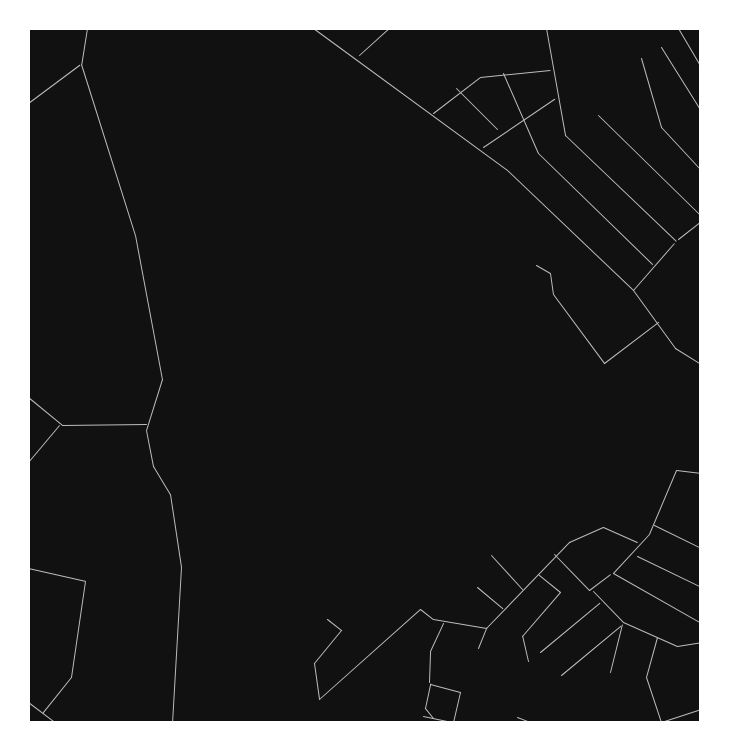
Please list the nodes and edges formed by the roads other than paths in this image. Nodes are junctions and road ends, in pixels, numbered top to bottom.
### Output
1 (87, 28) edge
2 (313, 28) edge
3 (389, 28) edge
4 (546, 28) edge
5 (678, 28) edge
6 (661, 47) dead end
7 (357, 56) junction
8 (641, 58) dead end
9 (81, 64) junction
10 (701, 67) edge
11 (552, 70) junction
12 (503, 73) junction
13 (456, 88) junction
14 (555, 99) junction
15 (28, 103) edge
16 (701, 111) edge
17 (431, 115) junction
18 (598, 115) dead end
19 (521, 120) junction
20 (498, 132) junction
21 (481, 149) junction
22 (701, 170) edge
23 (701, 216) edge
24 (700, 223) edge
25 (676, 241) junction
26 (652, 264) junction
27 (536, 265) dead end
28 (633, 290) junction
29 (660, 320) junction
30 (701, 364) edge
31 (28, 397) edge
32 (60, 424) junction
33 (147, 424) junction
34 (28, 462) edge
35 (701, 473) edge
36 (654, 525) junction
37 (640, 543) junction
38 (701, 548) edge
39 (554, 554) junction
40 (491, 555) dead end
41 (634, 555) junction
42 (28, 568) edge
43 (536, 573) junction
44 (613, 573) junction
45 (477, 587) dead end
46 (701, 587) edge
47 (523, 591) junction
48 (593, 591) junction
49 (601, 601) junction
50 (504, 609) junction
51 (327, 619) dead end
52 (444, 620) junction
53 (623, 622) junction
54 (701, 623) edge
55 (620, 626) junction
56 (486, 628) junction
57 (657, 637) junction
58 (701, 642) edge
59 (478, 648) dead end
60 (540, 652) dead end
61 (528, 661) dead end
62 (610, 672) dead end
63 (561, 675) dead end
64 (430, 684) junction
65 (28, 702) edge
66 (701, 709) edge
67 (43, 712) junction
68 (423, 716) dead end
69 (517, 717) dead end
70 (433, 718) junction
71 (659, 722) edge
72 (56, 723) edge
73 (172, 723) edge
74 (453, 723) edge
75 (533, 723) edge

1 - 9 street
2 - 7 street
3 - 7 street
4 - 11 street
5 - 10 street
6 - 16 street
7 - 17 street
8 - 22 street
9 - 15 street
9 - 33 street
11 - 12 street
11 - 14 street
12 - 13 street
12 - 19 street
13 - 17 street
13 - 20 street
14 - 19 street
14 - 25 street
17 - 21 street
18 - 23 street
19 - 20 street
19 - 26 street
20 - 21 street
21 - 28 street
24 - 25 street
25 - 26 street
26 - 28 street
27 - 29 street
28 - 29 street
29 - 30 street
31 - 32 street
32 - 33 street
32 - 34 street
33 - 73 street
35 - 36 street
36 - 37 street
36 - 38 street
37 - 39 street
37 - 41 street
39 - 43 street
39 - 48 street
40 - 47 street
41 - 44 street
41 - 46 street
42 - 67 street
43 - 47 street
43 - 61 street
44 - 48 street
44 - 54 street
45 - 50 street
47 - 50 street
48 - 49 street
49 - 53 street
49 - 60 street
50 - 56 street
51 - 52 street
52 - 56 street
52 - 64 street
53 - 55 street
53 - 57 street
55 - 62 street
55 - 63 street
56 - 59 street
57 - 58 street
57 - 71 street
64 - 70 street
64 - 74 street
65 - 67 street
66 - 71 street
67 - 72 street
68 - 70 street
69 - 75 street
70 - 74 street

